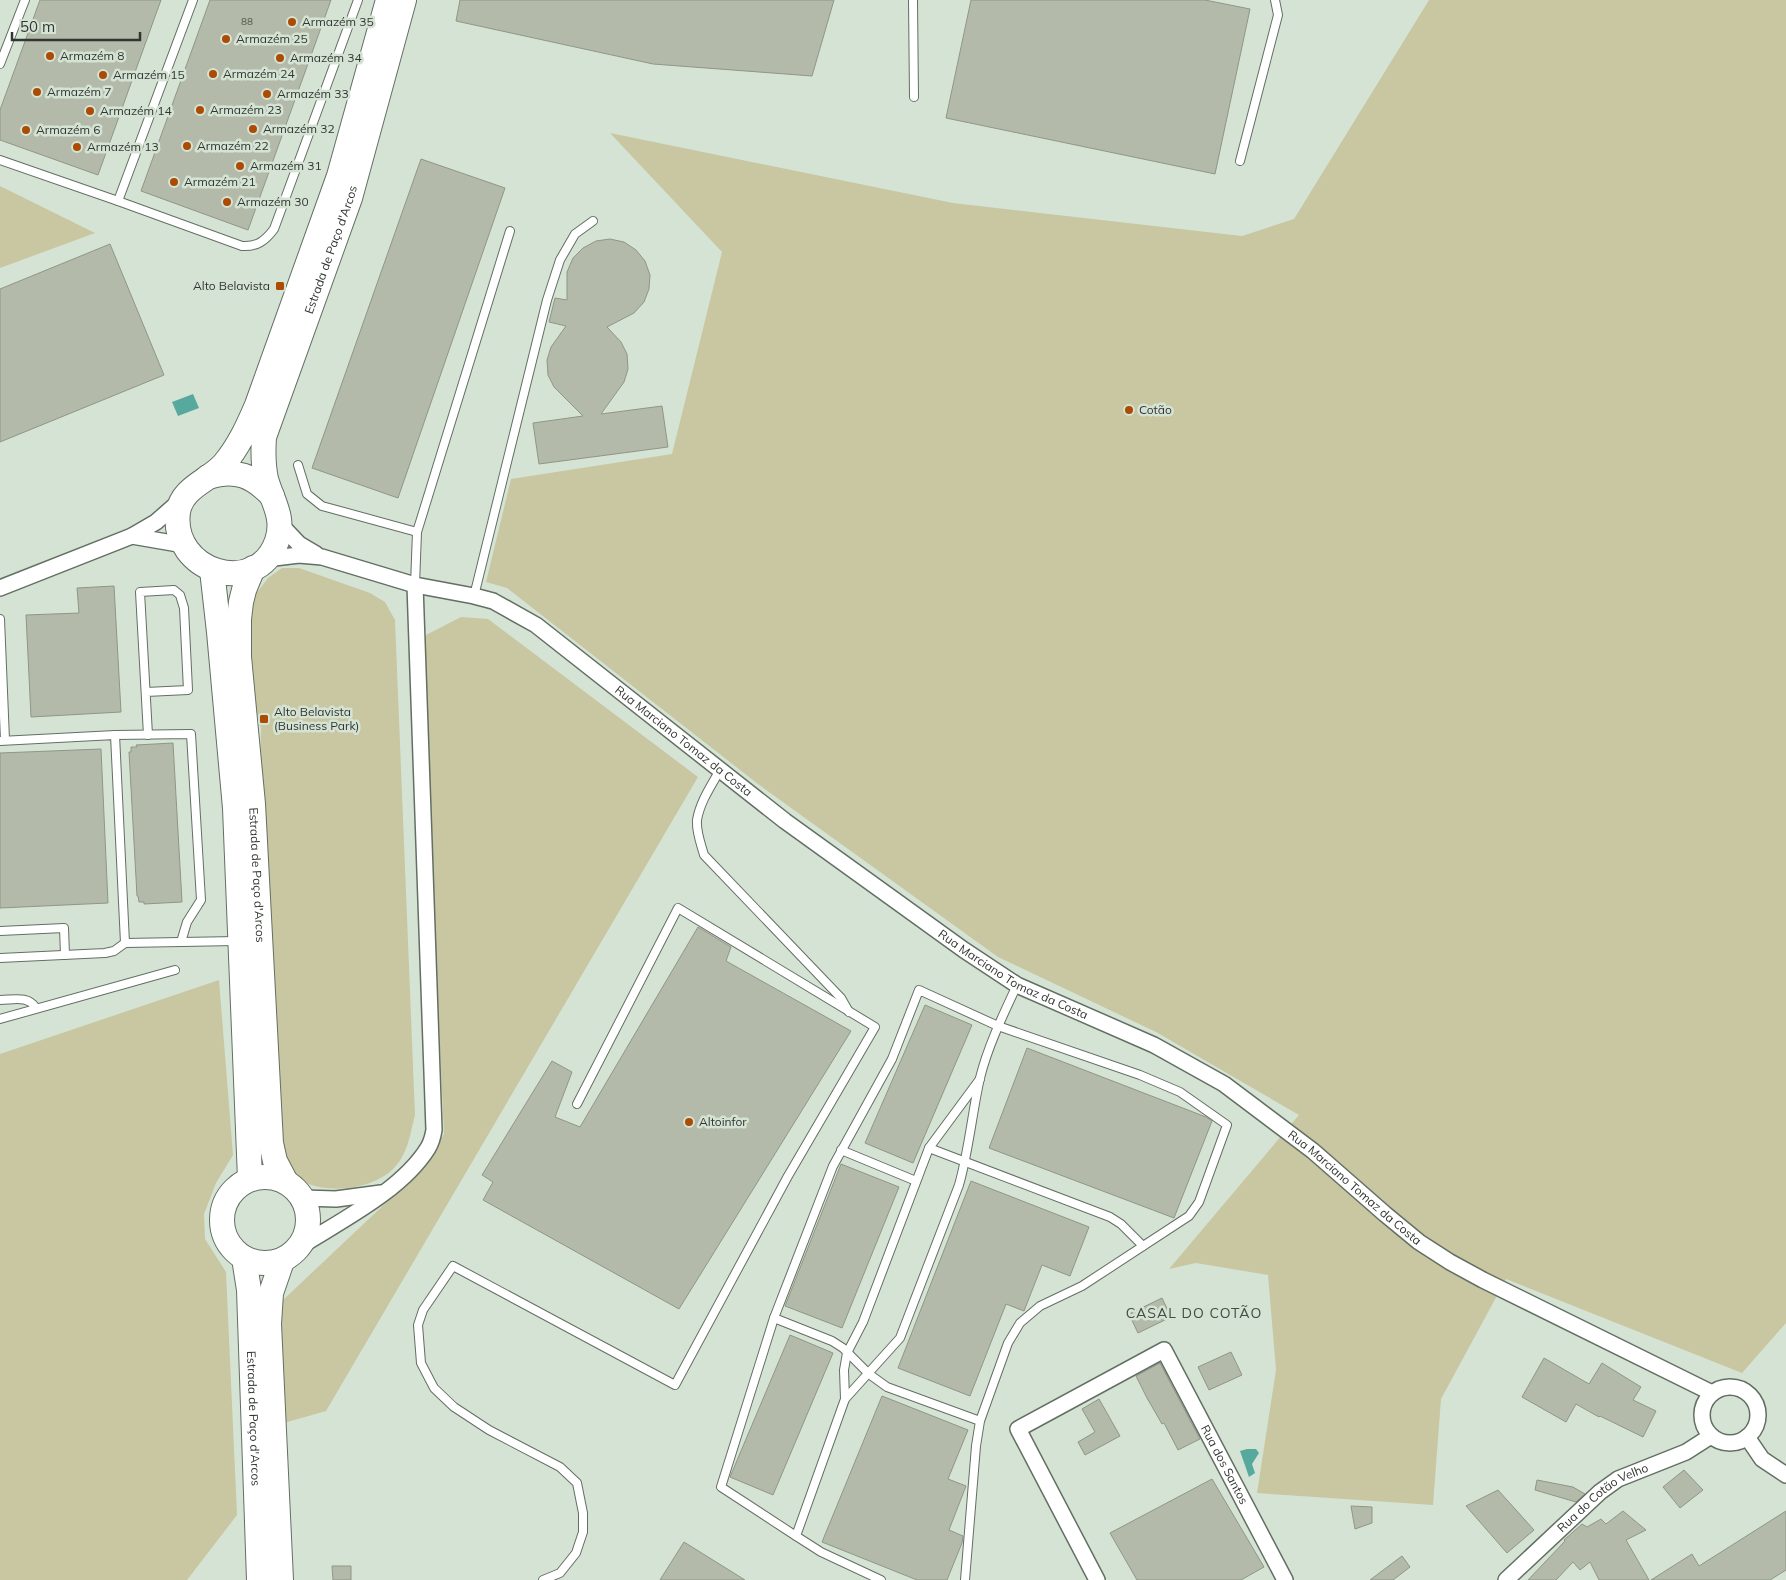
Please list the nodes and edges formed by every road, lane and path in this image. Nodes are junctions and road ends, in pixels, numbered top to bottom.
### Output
1 (25, 0) edge
2 (193, 0) edge
3 (358, 0) edge
4 (388, 0) edge
5 (404, 0) edge
6 (913, 0) edge
7 (1275, 0) edge
8 (0, 64) edge
9 (914, 98) dead end
10 (0, 160) edge
11 (1240, 161) dead end
12 (118, 201) junction
13 (593, 221) dead end
14 (510, 231) dead end
15 (298, 464) dead end
16 (208, 477) junction
17 (272, 496) junction
18 (183, 498) junction
19 (280, 524) junction
20 (417, 532) junction
21 (132, 536) junction
22 (184, 545) junction
23 (322, 557) junction
24 (260, 564) junction
25 (212, 570) junction
26 (415, 585) junction
27 (0, 588) edge
28 (474, 596) junction
29 (0, 619) edge
30 (146, 692) junction
31 (148, 734) junction
32 (115, 735) junction
33 (2, 741) edge
34 (720, 770) junction
35 (0, 931) edge
36 (241, 940) junction
37 (181, 942) junction
38 (125, 943) junction
39 (65, 955) junction
40 (0, 958) edge
41 (175, 970) dead end
42 (1017, 984) junction
43 (0, 1000) edge
44 (36, 1008) junction
45 (850, 1013) junction
46 (0, 1019) edge
47 (998, 1026) junction
48 (981, 1077) junction
49 (577, 1104) dead end
50 (929, 1148) junction
51 (841, 1150) junction
52 (966, 1161) junction
53 (250, 1180) junction
54 (916, 1182) junction
55 (294, 1190) junction
56 (385, 1193) junction
57 (301, 1246) junction
58 (1143, 1246) junction
59 (244, 1258) junction
60 (282, 1261) junction
61 (774, 1318) junction
62 (847, 1353) junction
63 (869, 1374) junction
64 (1712, 1393) junction
65 (845, 1399) junction
66 (980, 1421) junction
67 (1711, 1436) junction
68 (1747, 1437) junction
69 (1786, 1475) edge
70 (796, 1536) junction
71 (259, 1580) edge
72 (281, 1580) edge
73 (543, 1580) edge
74 (881, 1580) edge
75 (965, 1580) edge
76 (1097, 1580) edge
77 (1285, 1580) edge
78 (1506, 1580) edge

1 - 8 lane
2 - 12 lane
3 - 12 lane
4 - 16 main road, Estrada de Paço d'Arcos
5 - 17 main road, Estrada de Paço d'Arcos
6 - 9 lane
7 - 11 lane
10 - 12 lane
13 - 28 lane
14 - 20 lane
15 - 20 lane
16 - 17 main road, Estrada de Paço d'Arcos
16 - 18 main road, Estrada de Paço d'Arcos
17 - 19 main road, Estrada de Paço d'Arcos
18 - 21 street
18 - 22 main road
19 - 23 street, Rua Marciano Tomaz da Costa
19 - 24 main road, Estrada de Paço d'Arcos
20 - 26 lane
21 - 22 street
21 - 27 street
22 - 25 main road
23 - 24 street, Rua Marciano Tomaz da Costa
23 - 26 street, Rua Marciano Tomaz da Costa
24 - 25 main road
24 - 55 main road, Estrada de Paço d'Arcos
25 - 36 main road, Estrada de Paço d'Arcos
26 - 28 street, Rua Marciano Tomaz da Costa
26 - 56 street
28 - 34 street, Rua Marciano Tomaz da Costa
29 - 33 lane
30 - 30 lane
30 - 31 lane
31 - 32 lane
31 - 37 lane
32 - 33 lane
32 - 38 lane
34 - 42 street, Rua Marciano Tomaz da Costa
34 - 45 lane
35 - 39 lane
36 - 37 lane
36 - 53 main road, Estrada de Paço d'Arcos
37 - 38 lane
38 - 39 lane
39 - 40 lane
41 - 44 lane
42 - 47 lane
42 - 64 street, Rua Marciano Tomaz da Costa
43 - 44 lane
44 - 46 lane
45 - 49 lane
45 - 73 lane
47 - 48 lane
47 - 51 lane
47 - 58 lane
48 - 50 lane
48 - 52 lane
50 - 52 lane
50 - 54 lane
51 - 54 lane
51 - 61 lane
52 - 58 lane
52 - 63 lane
53 - 55 main road
53 - 59 main road
54 - 62 lane
55 - 56 street
55 - 57 main road, Estrada de Paço d'Arcos
56 - 57 street
57 - 60 main road
58 - 66 lane
59 - 60 main road
59 - 71 main road, Estrada de Paço d'Arcos
60 - 72 main road, Estrada de Paço d'Arcos
61 - 62 lane
61 - 70 lane
62 - 63 lane
62 - 65 lane
63 - 65 lane
63 - 66 lane
64 - 67 street
64 - 68 street
65 - 70 lane
66 - 75 lane
67 - 68 street
67 - 78 street, Rua do Cotão Velho
68 - 69 street
70 - 74 lane
76 - 77 street, Rua dos Santos

